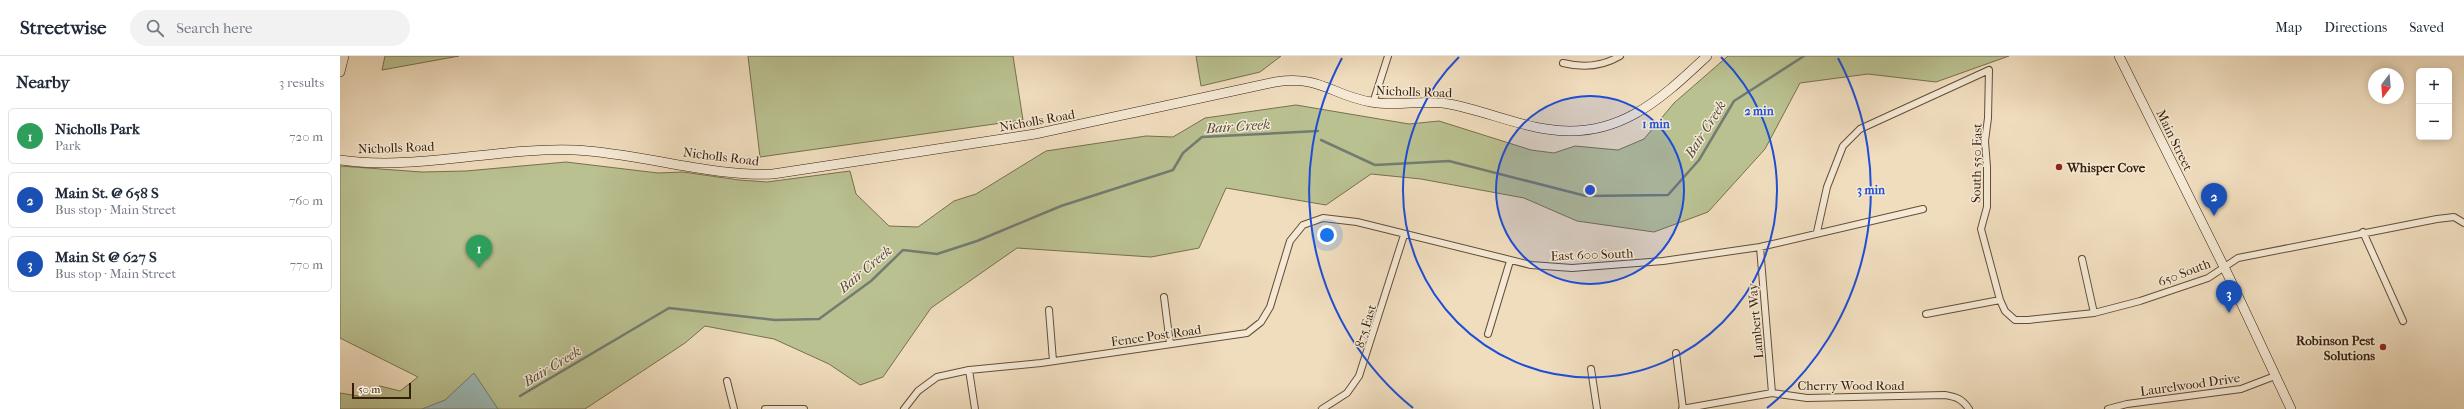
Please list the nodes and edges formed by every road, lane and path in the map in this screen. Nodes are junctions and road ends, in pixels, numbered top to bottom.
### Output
1 (344, 56) edge
2 (1388, 56) edge
3 (1620, 56) edge
4 (2119, 56) edge
5 (1703, 57) edge
6 (1563, 63) dead end
7 (340, 72) edge
8 (1373, 103) junction
9 (340, 160) edge
10 (1923, 209) dead end
11 (1357, 222) joint
12 (2464, 223) edge
13 (1817, 232) junction
14 (2363, 232) junction
15 (1404, 235) junction
16 (1760, 247) junction
17 (2082, 258) dead end
18 (1510, 261) junction
19 (2224, 267) junction
20 (1164, 297) dead end
21 (2000, 300) junction
22 (1049, 310) dead end
23 (2094, 313) junction
24 (1926, 314) dead end
25 (2403, 321) dead end
26 (1488, 334) dead end
27 (1170, 344) junction
28 (1676, 353) dead end
29 (1054, 361) junction
30 (1591, 369) dead end
31 (969, 370) junction
32 (2275, 376) junction
33 (727, 381) dead end
34 (1772, 394) junction
35 (734, 409) edge
36 (765, 409) edge
37 (804, 409) edge
38 (904, 409) edge
39 (975, 409) edge
40 (1322, 409) edge
41 (1597, 409) edge
42 (1682, 409) edge
43 (1969, 409) edge
44 (2108, 409) edge
45 (2291, 409) edge

1 - 7 street
2 - 8 street
3 - 6 street
4 - 19 street, Main Street
5 - 8 street, Nicholls Road
8 - 9 street, Nicholls Road
10 - 13 street, East 600 South
11 - 15 street, East 600 South
11 - 27 street, Fence Post Road
12 - 14 street, 650 South
13 - 16 street, East 600 South
13 - 21 street, South 550 East
14 - 19 street, 650 South
14 - 25 street
15 - 18 street, East 600 South
15 - 40 street, 875 East
16 - 18 street, East 600 South
16 - 34 street, Lambert Way
17 - 23 street
18 - 26 street
19 - 23 street, 650 South
19 - 32 street, Main Street
20 - 27 street
21 - 23 street, 650 South
21 - 24 street
22 - 29 street
27 - 29 street, Fence Post Road
28 - 42 street
29 - 31 street, Fence Post Road
30 - 41 street
31 - 38 street, Fence Post Road
31 - 39 street
32 - 44 street, Laurelwood Drive
32 - 45 street, Main Street
33 - 35 street
34 - 42 street, Cherry Wood Road
34 - 43 street, Cherry Wood Road
36 - 37 street

